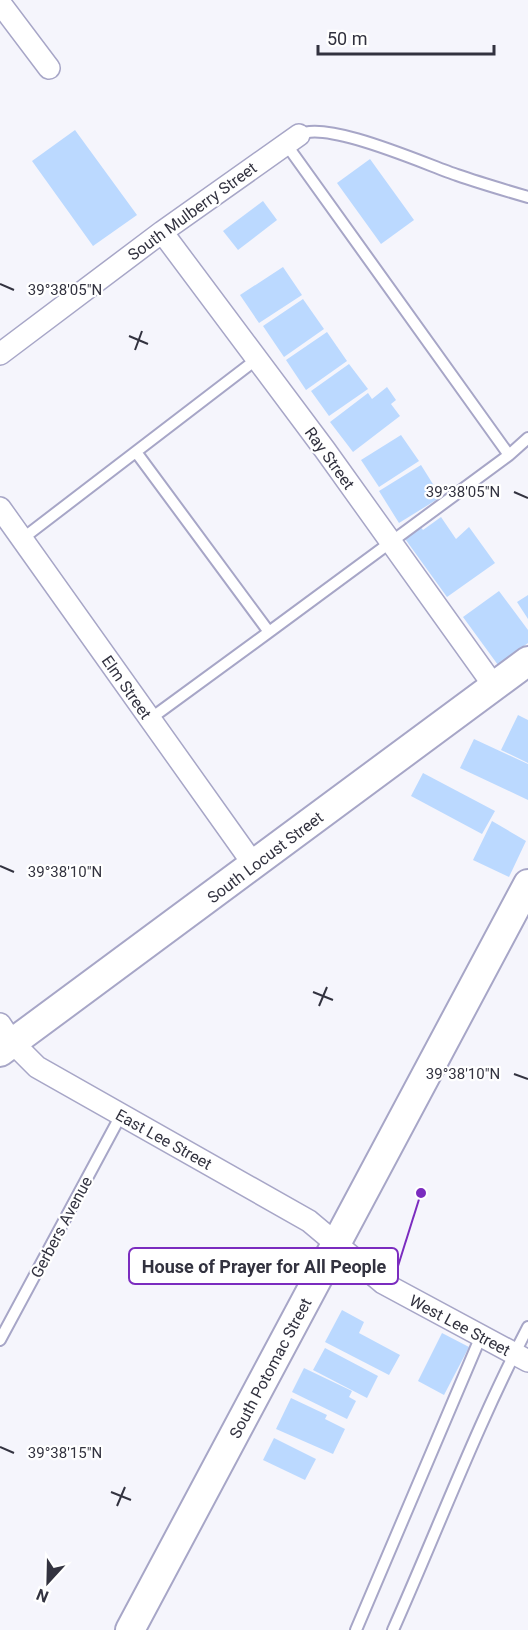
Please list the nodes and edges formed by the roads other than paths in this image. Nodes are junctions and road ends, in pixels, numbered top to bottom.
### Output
1 (0, 3) edge
2 (49, 68) dead end
3 (292, 139) junction
4 (528, 197) edge
5 (162, 232) junction
6 (0, 354) edge
7 (257, 359) junction
8 (528, 438) edge
9 (135, 452) junction
10 (509, 455) junction
11 (0, 508) edge
12 (22, 539) junction
13 (391, 542) junction
14 (269, 632) junction
15 (528, 661) edge
16 (494, 686) junction
17 (150, 719) junction
18 (254, 865) junction
19 (528, 884) edge
20 (4, 1039) edge
21 (122, 1115) junction
22 (337, 1243) junction
23 (528, 1327) edge
24 (482, 1336) junction
25 (0, 1340) edge
26 (521, 1357) edge
27 (132, 1630) edge
28 (356, 1630) edge
29 (393, 1630) edge

1 - 2 street
3 - 4 lane
3 - 5 street, South Mulberry Street
3 - 10 lane
5 - 6 street, South Mulberry Street
5 - 7 street, Ray Street
7 - 9 lane
7 - 13 street, Ray Street
8 - 10 lane
9 - 12 lane
9 - 14 lane
10 - 13 lane
11 - 12 street, Elm Street
12 - 17 street, Elm Street
13 - 14 lane
13 - 16 street, Ray Street
14 - 17 lane
15 - 16 main road, South Locust Street
16 - 18 main road, South Locust Street
17 - 18 street, Elm Street
18 - 20 main road, South Locust Street
19 - 22 main road, South Potomac Street
20 - 21 street, East Lee Street
21 - 22 street, East Lee Street
21 - 25 lane, Gerbers Avenue
22 - 24 street, West Lee Street
22 - 27 main road, South Potomac Street
23 - 26 lane
24 - 26 street, West Lee Street
24 - 28 lane
26 - 29 lane

